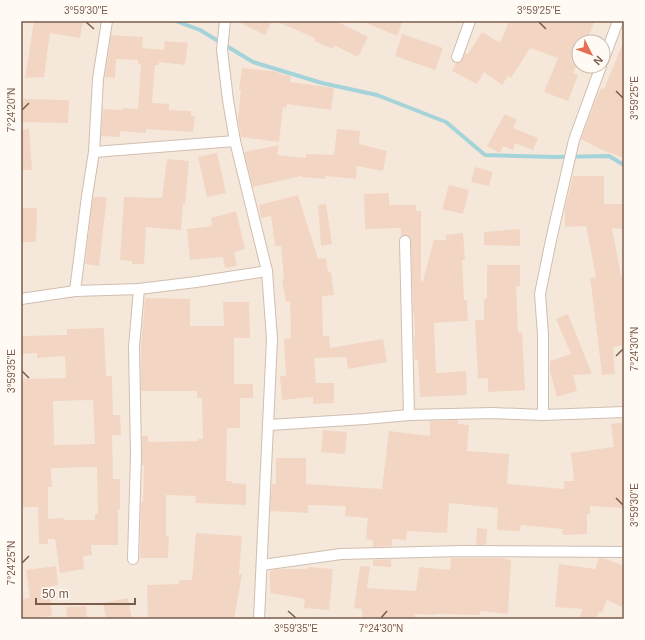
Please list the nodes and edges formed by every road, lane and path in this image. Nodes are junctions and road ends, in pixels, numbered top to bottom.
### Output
1 (107, 21) edge
2 (225, 21) edge
3 (470, 21) edge
4 (618, 21) edge
5 (611, 40) edge
6 (457, 57) dead end
7 (598, 74) edge
8 (235, 141) junction
9 (94, 152) junction
10 (405, 242) dead end
11 (267, 271) junction
12 (139, 289) junction
13 (75, 291) junction
14 (21, 299) edge
15 (624, 412) edge
16 (409, 415) junction
17 (543, 415) junction
18 (269, 425) junction
19 (624, 552) edge
20 (134, 559) dead end
21 (262, 566) junction
22 (259, 619) edge

1 - 9 street
2 - 8 street
3 - 6 street
4 - 5 street
7 - 17 street
8 - 9 street
8 - 11 street
9 - 13 street
10 - 16 street
11 - 12 street
11 - 18 street
12 - 13 street
12 - 20 street
13 - 14 street
15 - 17 street
16 - 17 street
16 - 18 street
18 - 21 street
19 - 21 street
21 - 22 street

